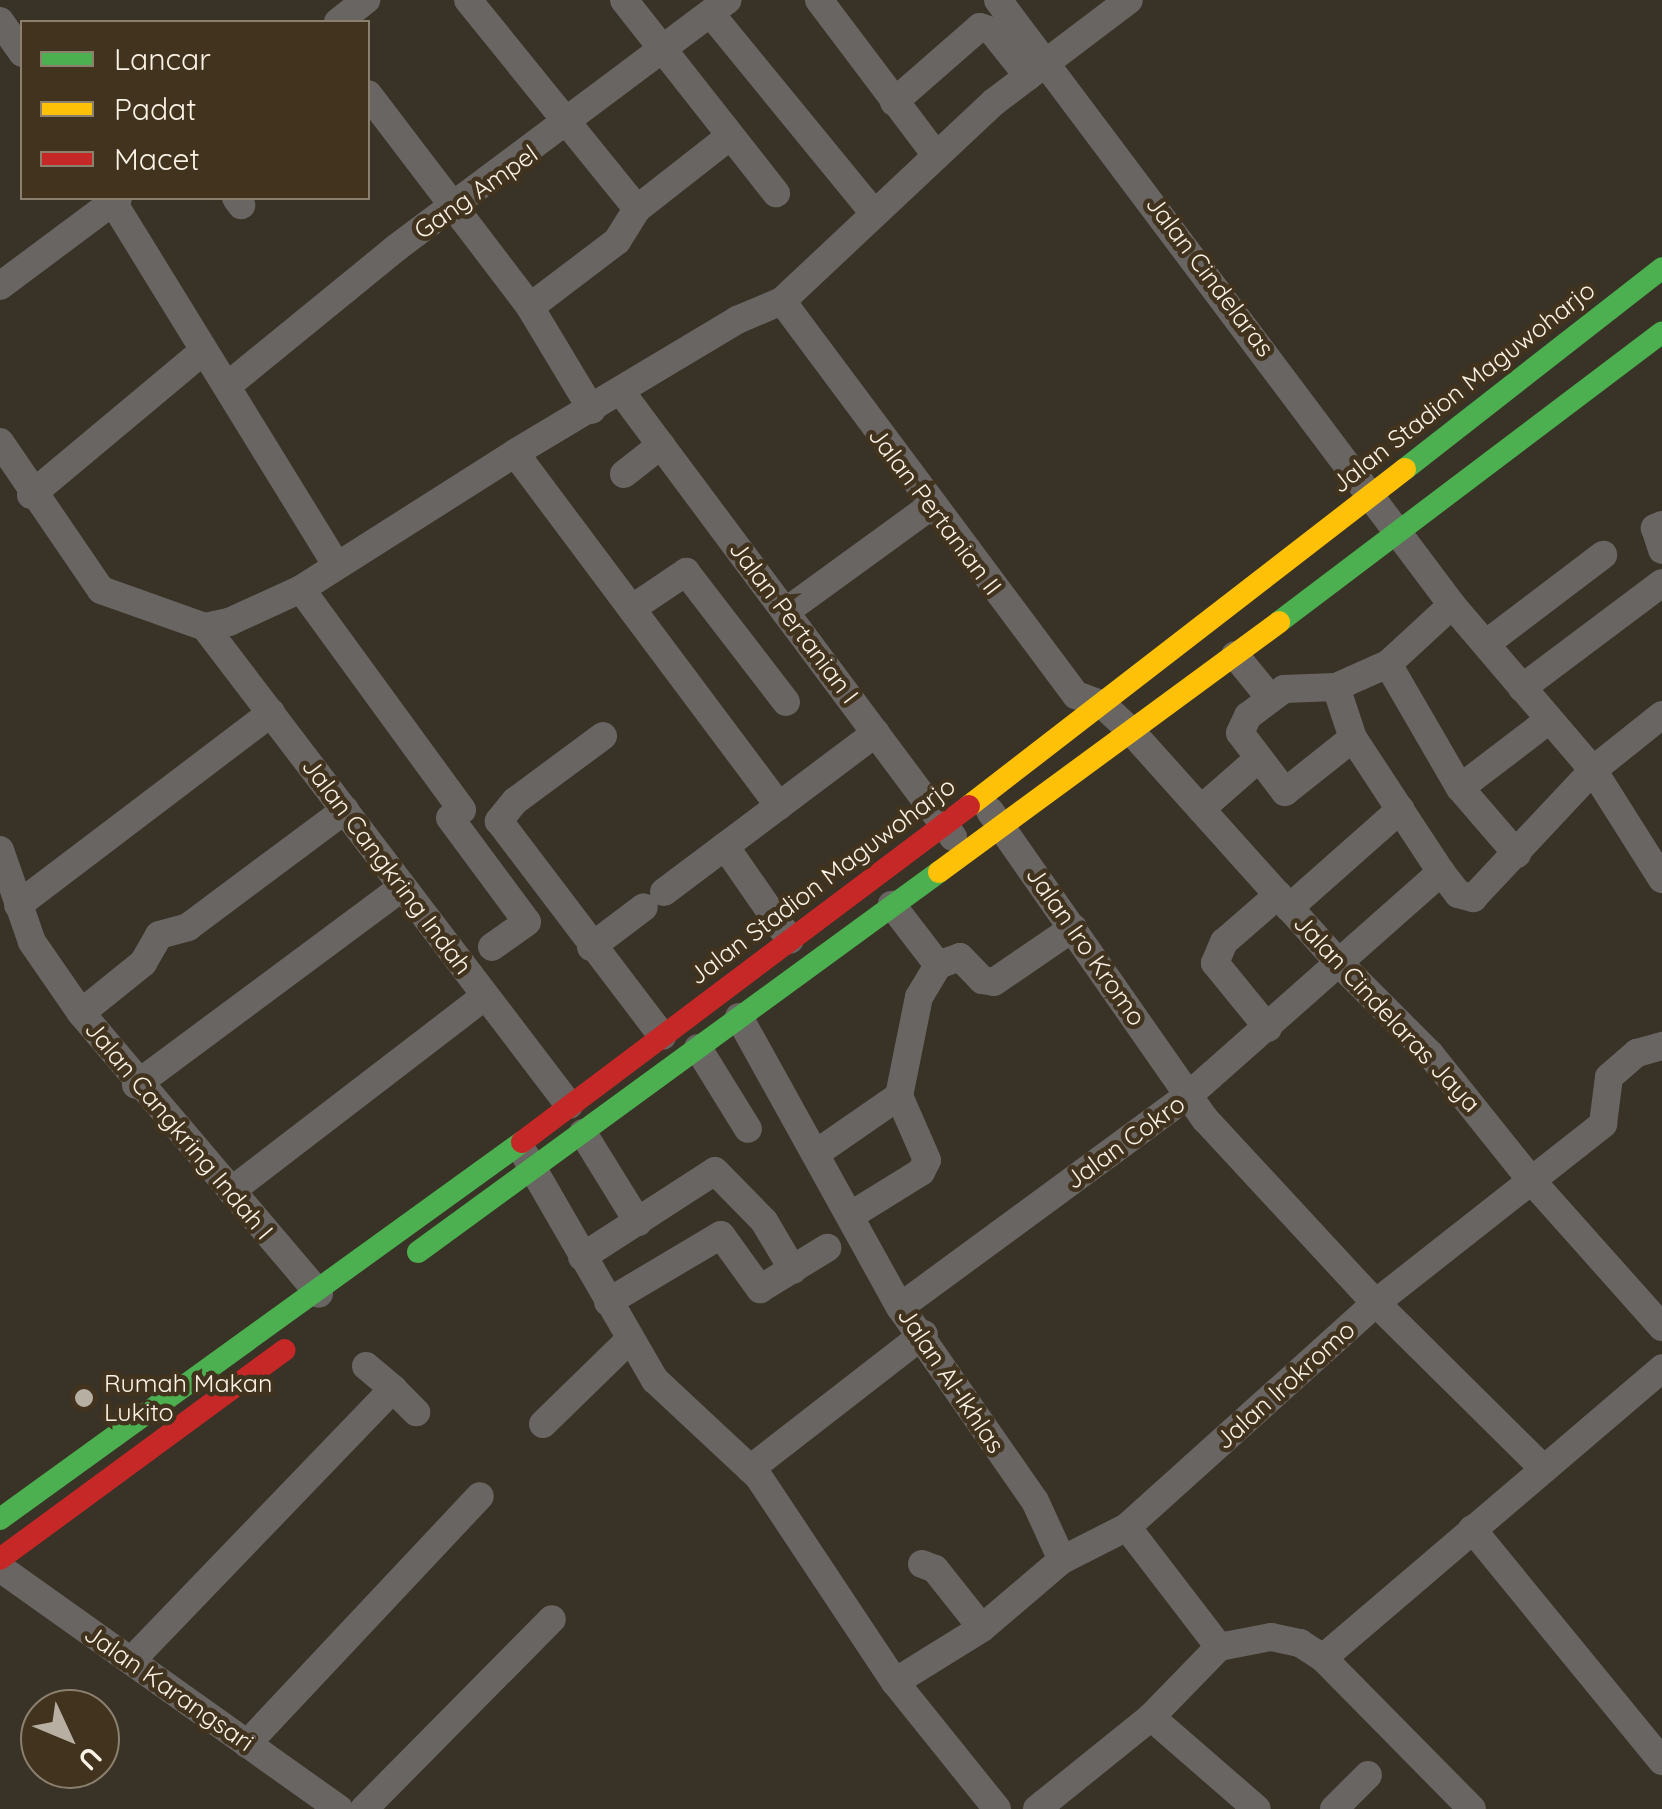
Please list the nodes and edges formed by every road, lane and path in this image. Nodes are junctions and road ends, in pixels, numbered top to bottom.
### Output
1 (366, 0) edge
2 (468, 0) edge
3 (624, 0) edge
4 (819, 0) edge
5 (998, 0) edge
6 (1130, 0) edge
7 (719, 7) edge
8 (341, 20) edge
9 (0, 21) edge
10 (20, 50) edge
11 (665, 51) junction
12 (1038, 68) junction
13 (370, 97) edge
14 (894, 102) junction
15 (568, 125) junction
16 (730, 136) junction
17 (936, 155) junction
18 (776, 192) dead end
19 (115, 200) edge
20 (117, 200) edge
21 (452, 208) junction
22 (637, 209) junction
23 (872, 212) junction
24 (1662, 268) edge
25 (0, 286) edge
26 (782, 301) junction
27 (530, 307) junction
28 (1662, 332) edge
29 (202, 352) junction
30 (226, 386) junction
31 (622, 393) junction
32 (592, 410) junction
33 (0, 442) edge
34 (662, 445) junction
35 (515, 452) junction
36 (624, 474) dead end
37 (1370, 494) junction
38 (31, 495) junction
39 (931, 506) junction
40 (1662, 526) edge
41 (1395, 528) junction
42 (1662, 550) edge
43 (1602, 554) dead end
44 (336, 565) junction
45 (1662, 582) edge
46 (301, 590) junction
47 (1452, 604) junction
48 (634, 606) junction
49 (785, 612) junction
50 (205, 627) junction
51 (1486, 643) junction
52 (1234, 655) junction
53 (1388, 664) junction
54 (1336, 687) junction
55 (1522, 688) junction
56 (1270, 698) junction
57 (786, 702) dead end
58 (1104, 705) junction
59 (271, 713) junction
60 (1662, 715) edge
61 (1550, 720) junction
62 (1130, 730) junction
63 (876, 733) junction
64 (603, 736) dead end
65 (1353, 738) junction
66 (1258, 760) junction
67 (1593, 770) junction
68 (1460, 788) junction
69 (980, 797) junction
70 (779, 806) junction
71 (1201, 809) junction
72 (1402, 809) junction
73 (345, 810) junction
74 (944, 824) junction
75 (1000, 825) junction
76 (725, 846) junction
77 (0, 850) edge
78 (964, 852) junction
79 (1517, 854) junction
80 (1441, 872) junction
81 (1662, 879) edge
82 (403, 887) junction
83 (552, 899) junction
84 (1284, 902) junction
85 (18, 905) junction
86 (892, 905) junction
87 (527, 922) junction
88 (1073, 928) junction
89 (790, 940) junction
90 (492, 946) dead end
91 (590, 947) junction
92 (1337, 961) junction
93 (938, 965) junction
94 (484, 996) junction
95 (81, 1013) junction
96 (740, 1017) junction
97 (1268, 1028) junction
98 (662, 1036) junction
99 (1662, 1046) edge
100 (698, 1048) junction
101 (136, 1085) junction
102 (899, 1096) junction
103 (1189, 1096) junction
104 (569, 1105) junction
105 (748, 1128) dead end
106 (583, 1133) junction
107 (818, 1152) junction
108 (526, 1156) junction
109 (1531, 1180) junction
110 (231, 1190) junction
111 (853, 1214) junction
112 (638, 1222) junction
113 (827, 1248) dead end
114 (582, 1257) junction
115 (395, 1269) dead end
116 (794, 1270) junction
117 (319, 1294) junction
118 (608, 1302) junction
119 (1377, 1302) junction
120 (900, 1307) junction
121 (1657, 1310) edge
122 (924, 1334) junction
123 (304, 1336) dead end
124 (629, 1340) junction
125 (366, 1366) dead end
126 (1662, 1368) edge
127 (393, 1389) junction
128 (416, 1412) dead end
129 (543, 1424) dead end
130 (750, 1468) junction
131 (1544, 1469) junction
132 (59, 1478) junction
133 (480, 1496) dead end
134 (75, 1502) junction
135 (0, 1519) edge
136 (1128, 1527) junction
137 (1472, 1530) junction
138 (0, 1559) edge
139 (1062, 1560) junction
140 (922, 1564) dead end
141 (0, 1568) edge
142 (552, 1619) dead end
143 (982, 1628) junction
144 (1219, 1647) junction
145 (1323, 1658) junction
146 (132, 1662) junction
147 (895, 1682) junction
148 (1151, 1717) junction
149 (248, 1744) junction
150 (1662, 1760) edge
151 (1368, 1775) dead end
152 (1045, 1807) edge
153 (338, 1809) edge
154 (364, 1809) edge
155 (997, 1809) edge
156 (1257, 1809) edge
157 (1334, 1809) edge
158 (1472, 1809) edge

1 - 8 street
2 - 15 street
3 - 11 street
4 - 14 street
5 - 12 street
6 - 12 street
7 - 11 street, Gang Ampel
7 - 23 street
9 - 10 street
11 - 15 street, Gang Ampel
11 - 16 street
12 - 14 street
12 - 17 street
12 - 37 street, Jalan Cindelaras
13 - 21 street
14 - 17 street
15 - 21 street, Gang Ampel
15 - 22 street
16 - 18 street
16 - 22 street
17 - 23 street
19 - 25 street
20 - 29 street
21 - 27 street
21 - 30 street, Gang Ampel
22 - 27 street
23 - 26 street
24 - 37 main road, Jalan Stadion Maguwoharjo
26 - 31 street
26 - 39 street, Jalan Pertanian II
27 - 32 street
28 - 41 main road, Jalan Stadion Maguwoharjo
29 - 30 street
29 - 38 street
30 - 44 street
31 - 32 street
31 - 34 street, Jalan Pertanian I
32 - 35 street
33 - 38 street
34 - 36 street
34 - 49 street, Jalan Pertanian I
35 - 44 street
35 - 48 street
37 - 41 street, Jalan Cindelaras
37 - 58 main road, Jalan Stadion Maguwoharjo
38 - 50 street
39 - 49 street
39 - 58 street, Jalan Pertanian II
40 - 42 street
41 - 47 street, Jalan Cindelaras
41 - 52 main road, Jalan Stadion Maguwoharjo
43 - 51 street
44 - 46 street
45 - 55 street
46 - 50 street
46 - 87 street
47 - 51 street, Jalan Cindelaras
47 - 53 street
48 - 57 street
48 - 70 street
49 - 63 street, Jalan Pertanian I
50 - 59 street, Jalan Cangkring Indah
51 - 55 street, Jalan Cindelaras
52 - 56 street
52 - 62 main road, Jalan Stadion Maguwoharjo
53 - 54 street
53 - 68 street
54 - 56 street
54 - 65 street
55 - 61 street, Jalan Cindelaras
56 - 66 street
58 - 62 street, Jalan Cindelaras Jaya
58 - 69 main road, Jalan Stadion Maguwoharjo
59 - 73 street, Jalan Cangkring Indah
59 - 85 street
60 - 67 street
61 - 67 street, Jalan Cindelaras
61 - 68 street
62 - 71 street, Jalan Cindelaras Jaya
62 - 75 main road, Jalan Stadion Maguwoharjo
63 - 70 street
63 - 74 street, Jalan Pertanian I
64 - 83 street
65 - 66 street
65 - 72 street
66 - 71 street
67 - 79 street
67 - 81 street, Jalan Cindelaras
68 - 79 street
69 - 74 main road, Jalan Stadion Maguwoharjo
69 - 75 street, Jalan Iro Kromo
70 - 76 street
71 - 84 street, Jalan Cindelaras Jaya
72 - 80 street
72 - 84 street
73 - 82 street, Jalan Cangkring Indah
73 - 95 street
74 - 78 street, Jalan Pertanian I
74 - 89 main road, Jalan Stadion Maguwoharjo
75 - 78 main road, Jalan Stadion Maguwoharjo
75 - 88 street, Jalan Iro Kromo
76 - 89 street
76 - 91 street
77 - 85 street, Jalan Cangkring Indah I
78 - 86 main road, Jalan Stadion Maguwoharjo
79 - 80 street
80 - 92 street, Jalan Cokro
82 - 94 street, Jalan Cangkring Indah
82 - 101 street
83 - 87 street
83 - 91 street
84 - 92 street, Jalan Cindelaras Jaya
84 - 97 street
85 - 95 street, Jalan Cangkring Indah I
86 - 93 street
86 - 96 main road, Jalan Stadion Maguwoharjo
87 - 90 street
88 - 93 street
88 - 103 street, Jalan Iro Kromo
89 - 98 main road, Jalan Stadion Maguwoharjo
91 - 98 street
92 - 97 street, Jalan Cokro
92 - 109 street, Jalan Cindelaras Jaya
93 - 102 street
94 - 104 street, Jalan Cangkring Indah
94 - 110 street
95 - 101 street, Jalan Cangkring Indah I
96 - 100 main road, Jalan Stadion Maguwoharjo
96 - 107 street, Jalan Al-Ikhlas
97 - 103 street, Jalan Cokro
98 - 104 main road, Jalan Stadion Maguwoharjo
99 - 109 street
100 - 105 street
100 - 106 main road, Jalan Stadion Maguwoharjo
101 - 110 street, Jalan Cangkring Indah I
102 - 107 street
102 - 111 street
103 - 119 street, Jalan Irokromo
103 - 120 street, Jalan Cokro
104 - 108 main road, Jalan Stadion Maguwoharjo
106 - 108 main road, Jalan Stadion Maguwoharjo
106 - 112 street
107 - 111 street, Jalan Al-Ikhlas
108 - 114 street
108 - 115 main road, Jalan Stadion Maguwoharjo
108 - 117 main road, Jalan Stadion Maguwoharjo
109 - 119 street
109 - 121 street, Jalan Cindelaras Jaya
110 - 117 street, Jalan Cangkring Indah I
111 - 120 street, Jalan Al-Ikhlas
112 - 114 street
112 - 116 street
113 - 116 street
114 - 118 street
116 - 118 street
117 - 132 main road, Jalan Stadion Maguwoharjo
118 - 124 street
119 - 131 street
119 - 136 street, Jalan Irokromo
120 - 122 street, Jalan Al-Ikhlas
122 - 130 street
122 - 139 street, Jalan Al-Ikhlas
123 - 134 main road
124 - 129 street
124 - 130 street
125 - 127 street
126 - 131 street
127 - 128 street
127 - 146 street
130 - 147 street
131 - 137 street
132 - 134 main road
132 - 135 main road, Jalan Stadion Maguwoharjo
133 - 149 street
134 - 138 main road
136 - 139 street, Jalan Irokromo
136 - 144 street
137 - 145 street
137 - 150 street
139 - 143 street
140 - 143 street
141 - 146 street, Jalan Karangsari
142 - 154 street
143 - 147 street
144 - 145 street
144 - 148 street
145 - 158 street
146 - 149 street, Jalan Karangsari
147 - 155 street
148 - 152 street
148 - 156 street
149 - 153 street, Jalan Karangsari
151 - 157 street

